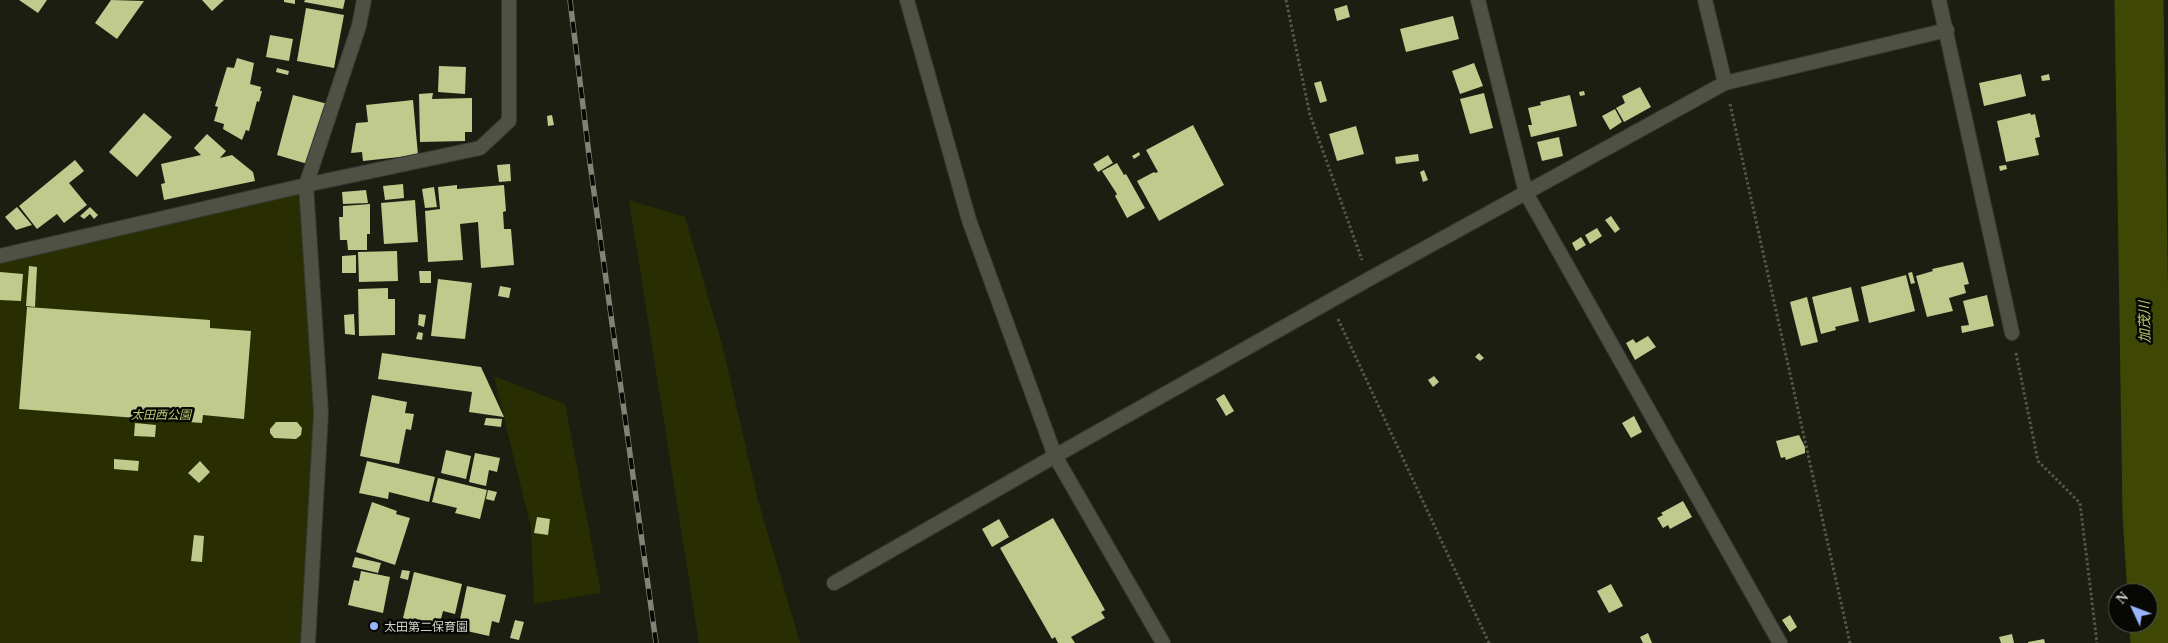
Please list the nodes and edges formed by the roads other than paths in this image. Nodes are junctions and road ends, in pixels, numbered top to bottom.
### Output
1 (364, 0) edge
2 (510, 0) edge
3 (907, 0) edge
4 (1478, 0) edge
5 (1705, 0) edge
6 (1939, 0) edge
7 (1947, 30) junction
8 (1726, 83) junction
9 (306, 185) junction
10 (1526, 193) junction
11 (0, 256) edge
12 (2012, 333) road end
13 (1055, 456) junction
14 (834, 583) dead end
15 (308, 643) edge
16 (1163, 643) edge
17 (1780, 643) edge

1 - 9 street
2 - 9 street
3 - 13 street
4 - 10 street
5 - 8 street
6 - 7 street
7 - 8 street
7 - 12 street
8 - 10 street
9 - 11 street
9 - 15 street
10 - 13 street
10 - 17 street
13 - 14 street
13 - 16 street

